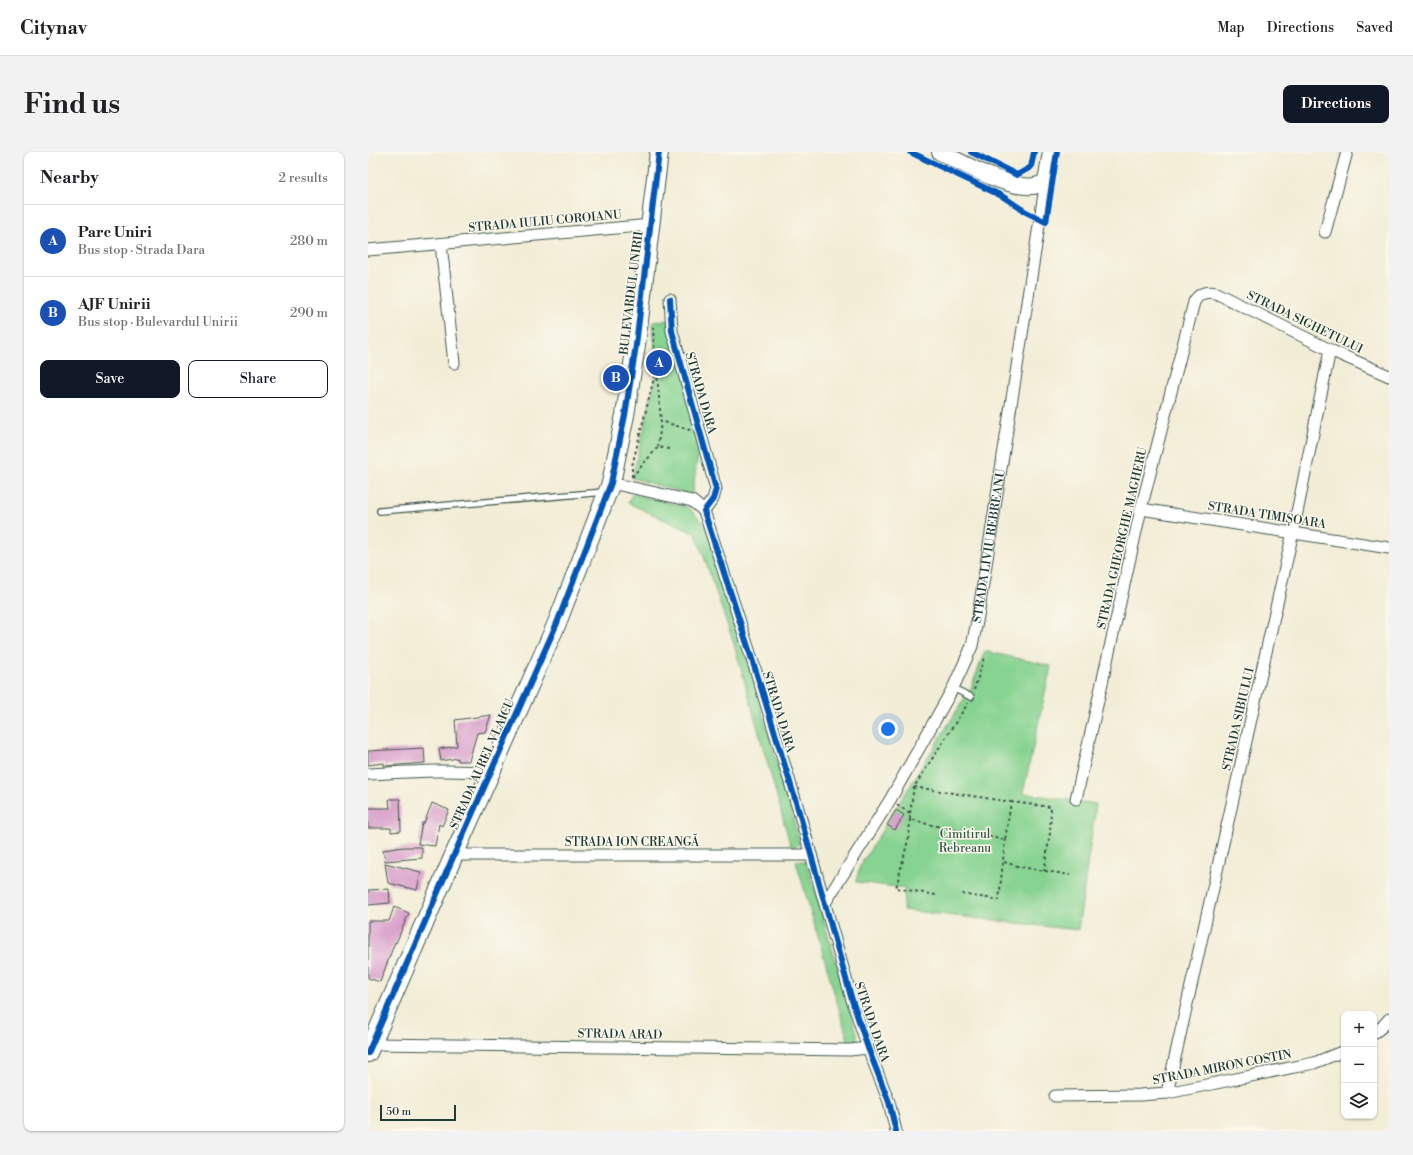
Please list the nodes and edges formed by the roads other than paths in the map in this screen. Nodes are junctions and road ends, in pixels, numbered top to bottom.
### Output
1 (659, 152) edge
2 (940, 152) edge
3 (1051, 152) edge
4 (1347, 152) edge
5 (1046, 181) junction
6 (651, 225) junction
7 (1326, 232) dead end
8 (441, 244) junction
9 (368, 250) edge
10 (1209, 292) joint
11 (670, 299) dead end
12 (1330, 350) junction
13 (454, 363) dead end
14 (1389, 376) edge
15 (609, 487) junction
16 (1141, 509) junction
17 (380, 511) dead end
18 (704, 511) junction
19 (1293, 532) junction
20 (1389, 548) edge
21 (953, 688) junction
22 (971, 697) road end
23 (490, 773) junction
24 (368, 774) edge
25 (1076, 799) dead end
26 (454, 855) junction
27 (811, 855) junction
28 (825, 904) junction
29 (1389, 1019) edge
30 (1377, 1031) edge
31 (370, 1048) edge
32 (868, 1048) junction
33 (1341, 1052) edge
34 (1167, 1093) junction
35 (1055, 1096) dead end
36 (896, 1131) edge

1 - 6 main road, BULEVARDUL UNIRII
2 - 5 main road
3 - 5 main road, STRADA LIVIU REBREANU
4 - 7 street
5 - 21 street, STRADA LIVIU REBREANU
6 - 8 street, STRADA IULIU COROIANU
6 - 15 main road, BULEVARDUL UNIRII
8 - 9 street, STRADA IULIU COROIANU
8 - 13 street
10 - 12 street, STRADA SIGHETULUI
10 - 16 street, STRADA GHEORGHE MAGHERU
11 - 18 street, STRADA DARA
12 - 14 street, STRADA SIGHETULUI
12 - 19 street, STRADA SIBIULUI
15 - 17 lane
15 - 18 street
15 - 23 main road, STRADA AUREL VLAICU
16 - 19 street, STRADA TIMIȘOARA
16 - 25 street, STRADA GHEORGHE MAGHERU
18 - 27 street, STRADA DARA
19 - 20 street, STRADA TIMIȘOARA
19 - 34 street, STRADA SIBIULUI
21 - 22 lane
21 - 28 street, STRADA LIVIU REBREANU
23 - 24 street
23 - 26 main road, STRADA AUREL VLAICU
26 - 27 street, STRADA ION CREANGĂ
26 - 31 main road, STRADA AUREL VLAICU
27 - 28 street, STRADA DARA
28 - 32 street, STRADA DARA
29 - 30 street
31 - 32 street, STRADA ARAD
32 - 36 street, STRADA DARA
33 - 34 street, STRADA MIRON COSTIN
34 - 35 street, STRADA MIRON COSTIN

